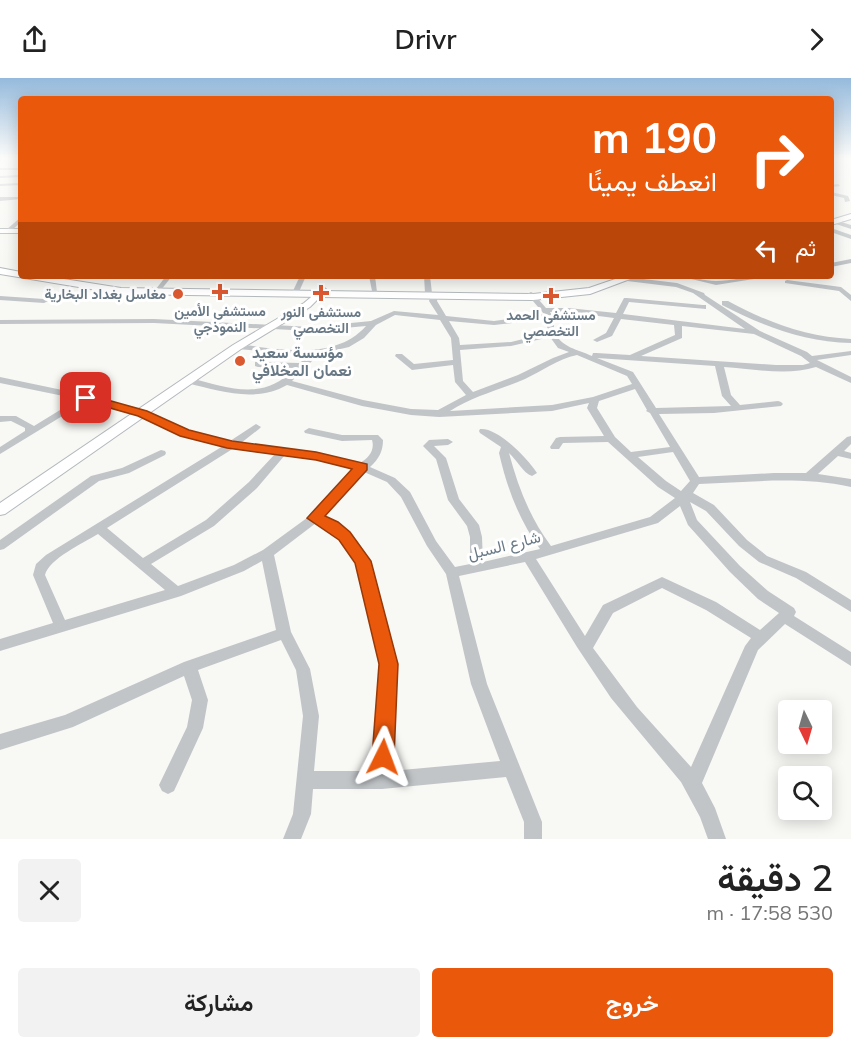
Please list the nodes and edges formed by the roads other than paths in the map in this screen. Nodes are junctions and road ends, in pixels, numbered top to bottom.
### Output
1 (834, 194) edge
2 (0, 197) edge
3 (18, 198) edge
4 (849, 199) edge
5 (837, 200) dead end
6 (851, 218) edge
7 (18, 221) edge
8 (834, 225) edge
9 (851, 226) edge
10 (4, 231) edge
11 (851, 237) edge
12 (849, 263) edge
13 (834, 265) edge
14 (1, 270) edge
15 (18, 273) edge
16 (46, 279) edge
17 (66, 279) edge
18 (166, 279) edge
19 (302, 279) edge
20 (373, 279) edge
21 (428, 279) edge
22 (622, 279) edge
23 (640, 279) edge
24 (697, 279) edge
25 (741, 279) edge
26 (787, 282) dead end
27 (159, 288) junction
28 (297, 291) junction
29 (375, 291) junction
30 (318, 292) junction
31 (696, 292) junction
32 (431, 294) junction
33 (532, 295) junction
34 (0, 298) edge
35 (851, 299) edge
36 (711, 300) junction
37 (44, 301) dead end
38 (703, 307) junction
39 (547, 313) junction
40 (442, 316) junction
41 (618, 316) junction
42 (0, 322) edge
43 (373, 323) junction
44 (678, 324) junction
45 (694, 326) junction
46 (270, 327) junction
47 (757, 333) junction
48 (552, 334) junction
49 (597, 340) dead end
50 (851, 341) edge
51 (237, 347) junction
52 (456, 348) junction
53 (316, 352) junction
54 (576, 353) junction
55 (851, 353) edge
56 (399, 357) dead end
57 (631, 357) junction
58 (813, 361) junction
59 (457, 362) junction
60 (258, 364) dead end
61 (719, 364) junction
62 (300, 366) junction
63 (851, 380) edge
64 (0, 381) edge
65 (190, 381) junction
66 (286, 382) junction
67 (636, 386) junction
68 (471, 395) junction
69 (86, 398) junction
70 (595, 399) junction
71 (778, 404) dead end
72 (738, 408) junction
73 (651, 411) junction
74 (139, 413) junction
75 (440, 414) junction
76 (0, 418) edge
77 (256, 427) dead end
78 (309, 431) dead end
79 (484, 431) dead end
80 (30, 432) junction
81 (611, 439) junction
82 (851, 439) edge
83 (448, 442) dead end
84 (232, 445) junction
85 (507, 446) junction
86 (555, 447) dead end
87 (676, 449) junction
88 (0, 451) edge
89 (282, 452) junction
90 (837, 452) junction
91 (161, 453) dead end
92 (629, 455) junction
93 (851, 456) edge
94 (362, 467) junction
95 (532, 473) dead end
96 (808, 477) junction
97 (696, 481) junction
98 (851, 483) edge
99 (684, 496) junction
100 (0, 501) edge
101 (0, 510) edge
102 (315, 518) junction
103 (98, 528) junction
104 (0, 546) edge
105 (548, 550) junction
106 (267, 553) junction
107 (528, 557) junction
108 (142, 564) junction
109 (477, 569) junction
110 (452, 573) junction
111 (176, 592) junction
112 (851, 607) edge
113 (785, 618) junction
114 (62, 626) junction
115 (284, 633) junction
116 (762, 638) junction
117 (0, 645) edge
118 (586, 648) junction
119 (851, 660) edge
120 (189, 667) junction
121 (0, 742) edge
122 (510, 768) junction
123 (307, 780) junction
124 (382, 780) junction
125 (693, 783) junction
126 (168, 785) dead end
127 (292, 839) edge
128 (533, 839) edge
129 (717, 839) edge

1 - 4 street
2 - 3 street
4 - 5 street
6 - 8 main road
7 - 10 street
8 - 9 street
8 - 11 street
12 - 13 street
14 - 15 main road
16 - 28 main road
17 - 27 main road
18 - 27 street
19 - 28 street
20 - 29 street
21 - 32 street
22 - 33 main road
23 - 31 street
24 - 25 street
26 - 35 street
27 - 28 main road
28 - 30 main road
29 - 30 main road
29 - 32 main road
30 - 32 main road
30 - 46 main road
31 - 36 street
31 - 50 street
32 - 33 main road
32 - 40 street
33 - 39 street
34 - 37 street
36 - 38 street
36 - 47 street
38 - 41 street
38 - 45 street
39 - 40 street
39 - 41 street
39 - 48 street
40 - 43 street
40 - 52 street
41 - 44 street
41 - 49 street
42 - 46 street
43 - 46 street
43 - 53 street
44 - 45 street
44 - 57 street
45 - 47 street
46 - 51 main road
46 - 74 main road
47 - 58 street
48 - 52 street
48 - 54 street
51 - 53 street
51 - 65 main road
52 - 59 street
53 - 62 street
54 - 57 street
54 - 67 street
54 - 68 street
55 - 58 street
56 - 59 street
57 - 61 street
58 - 61 street
58 - 63 street
59 - 68 street
60 - 62 street
61 - 72 street
62 - 66 street
64 - 69 street, شارع السبل
65 - 66 street
65 - 74 main road
66 - 75 street
67 - 70 street
67 - 73 street
68 - 75 street
69 - 74 street, شارع السبل
69 - 80 street
70 - 75 street
70 - 81 street
71 - 72 street
72 - 73 street
73 - 87 street
74 - 84 street, شارع السبل
74 - 100 main road
74 - 101 main road
76 - 80 street
77 - 84 street
78 - 94 street
79 - 85 street
80 - 88 street
81 - 86 street
81 - 92 street
82 - 90 street
83 - 109 street
84 - 89 street, شارع السبل
84 - 103 street
85 - 95 street
85 - 105 street
87 - 92 street
87 - 97 street
89 - 94 street, شارع السبل
89 - 108 street
90 - 93 street
90 - 96 street
91 - 104 street
92 - 99 street
94 - 102 street
94 - 110 street, شارع السبل
96 - 97 street
96 - 98 street
97 - 99 street, شارع السبل
99 - 105 street, شارع السبل
99 - 112 street
99 - 113 street
102 - 106 street
102 - 124 street
103 - 108 street
103 - 114 street
105 - 107 street, شارع السبل
106 - 111 street
106 - 115 street
107 - 109 street, شارع السبل
107 - 118 street
108 - 111 street
109 - 110 street, شارع السبل
110 - 122 street
111 - 114 street
113 - 116 street
113 - 119 street
114 - 117 street
115 - 120 street
115 - 123 street
116 - 118 street
116 - 125 street
118 - 125 street
120 - 121 street
120 - 126 street
122 - 124 street
122 - 128 street
123 - 124 street
123 - 127 street
125 - 129 street

